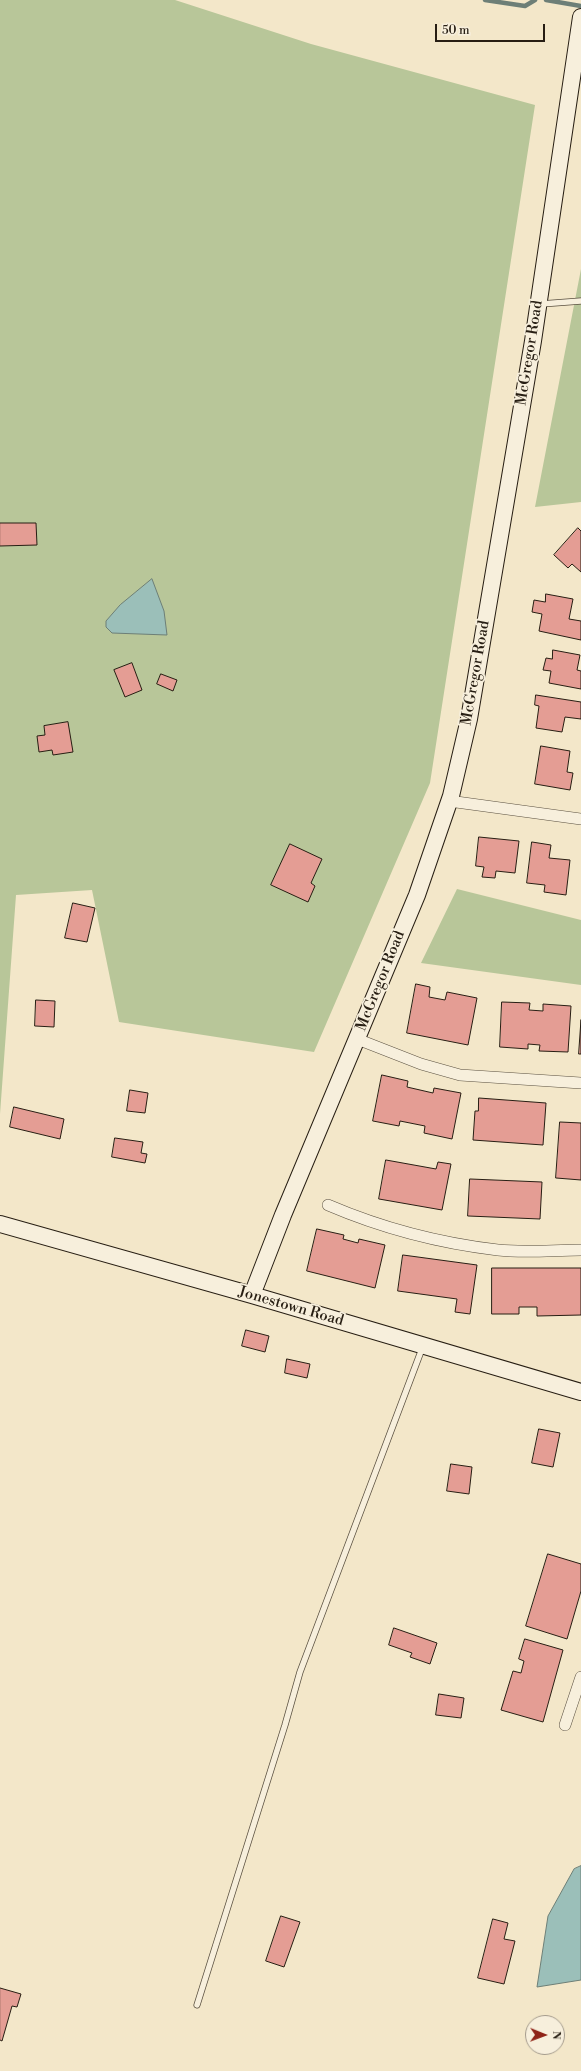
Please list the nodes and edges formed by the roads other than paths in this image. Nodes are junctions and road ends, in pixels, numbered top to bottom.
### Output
1 (581, 17) edge
2 (581, 301) edge
3 (538, 304) junction
4 (449, 801) junction
5 (581, 819) edge
6 (357, 1039) junction
7 (581, 1083) edge
8 (328, 1205) dead end
9 (0, 1224) edge
10 (581, 1250) edge
11 (252, 1295) junction
12 (423, 1346) junction
13 (581, 1392) edge
14 (581, 1678) edge
15 (565, 1725) dead end
16 (197, 2006) dead end

1 - 3 street, McGregor Road
2 - 3 lane
3 - 4 street, McGregor Road
4 - 5 street
4 - 6 street, McGregor Road
6 - 7 street
6 - 11 street, McGregor Road
8 - 10 street
9 - 11 street, Jonestown Road
11 - 12 street, Jonestown Road
12 - 13 street, Jonestown Road
12 - 16 lane
14 - 15 street

